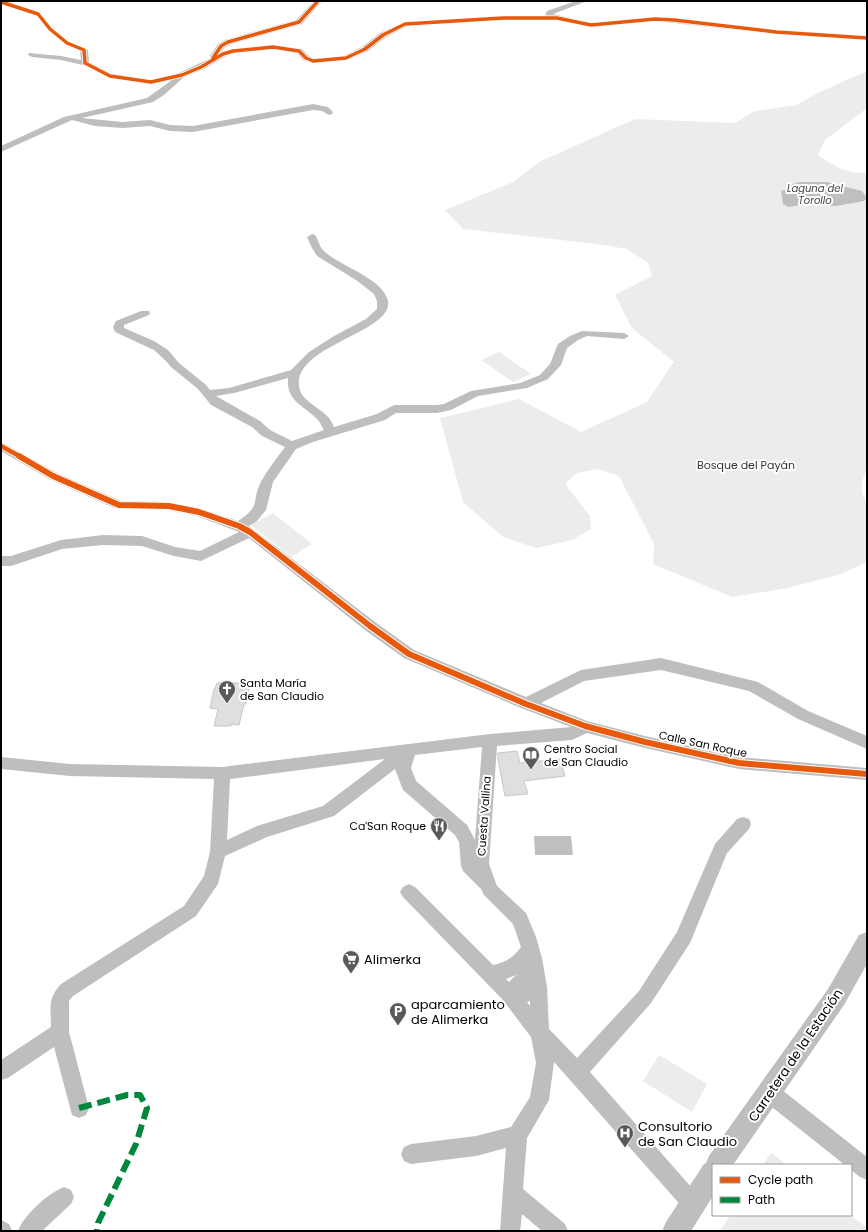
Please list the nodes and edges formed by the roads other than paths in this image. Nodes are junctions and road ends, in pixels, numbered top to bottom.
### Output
1 (318, 1) edge
2 (583, 1) edge
3 (557, 18) junction
4 (867, 38) edge
5 (80, 48) dead end
6 (32, 55) dead end
7 (213, 58) junction
8 (85, 62) junction
9 (182, 75) junction
10 (329, 112) dead end
11 (73, 118) junction
12 (1, 149) edge
13 (312, 237) dead end
14 (145, 313) dead end
15 (624, 336) dead end
16 (294, 373) junction
17 (207, 394) junction
18 (331, 432) junction
19 (1, 446) edge
20 (292, 446) junction
21 (245, 529) junction
22 (1, 561) edge
23 (526, 704) junction
24 (585, 726) junction
25 (490, 740) junction
26 (867, 743) edge
27 (409, 750) junction
28 (1, 763) edge
29 (222, 773) junction
30 (867, 774) edge
31 (743, 824) dead end
32 (218, 852) junction
33 (490, 890) junction
34 (409, 892) dead end
35 (867, 942) edge
36 (529, 950) junction
37 (489, 974) junction
38 (538, 988) junction
39 (509, 994) junction
40 (60, 1032) junction
41 (540, 1033) junction
42 (1, 1071) edge
43 (577, 1072) junction
44 (770, 1093) junction
45 (79, 1108) dead end
46 (517, 1135) junction
47 (411, 1154) dead end
48 (719, 1164) edge
49 (867, 1170) edge
50 (712, 1174) edge
51 (513, 1194) junction
52 (64, 1197) dead end
53 (692, 1203) junction
54 (28, 1231) edge
55 (510, 1231) edge
56 (558, 1231) edge
57 (675, 1231) edge

1 - 7 street
2 - 3 street
3 - 4 street
3 - 7 street
5 - 8 street
6 - 8 street
7 - 9 street
8 - 9 street
9 - 11 street
10 - 11 street
11 - 12 street
13 - 16 street
14 - 17 street
15 - 18 street
16 - 17 street
16 - 18 street
17 - 20 street
18 - 20 street
19 - 21 street, Calle San Roque
20 - 21 street
21 - 22 street
21 - 23 street, Calle San Roque
23 - 24 street, Calle San Roque
23 - 26 street
24 - 25 street
24 - 30 street, Calle San Roque
25 - 27 street
25 - 33 street, Cuesta Vallina
27 - 29 street
27 - 32 street
27 - 33 street
28 - 29 street
29 - 32 street
31 - 43 street
32 - 40 street
33 - 36 street, Cuesta Vallina
34 - 37 street
35 - 44 street, Carretera de la Estación
36 - 37 street
36 - 38 street, Cuesta Vallina
36 - 39 street
37 - 39 street
38 - 39 street
38 - 41 street, Cuesta Vallina
39 - 41 street
40 - 42 street
40 - 45 street
41 - 43 street
41 - 46 street, Cuesta Vallina
43 - 53 street
44 - 48 street, Carretera de la Estación
44 - 49 street
46 - 47 street
46 - 51 street
50 - 53 street
51 - 55 street
51 - 56 street
52 - 54 street
53 - 57 street

